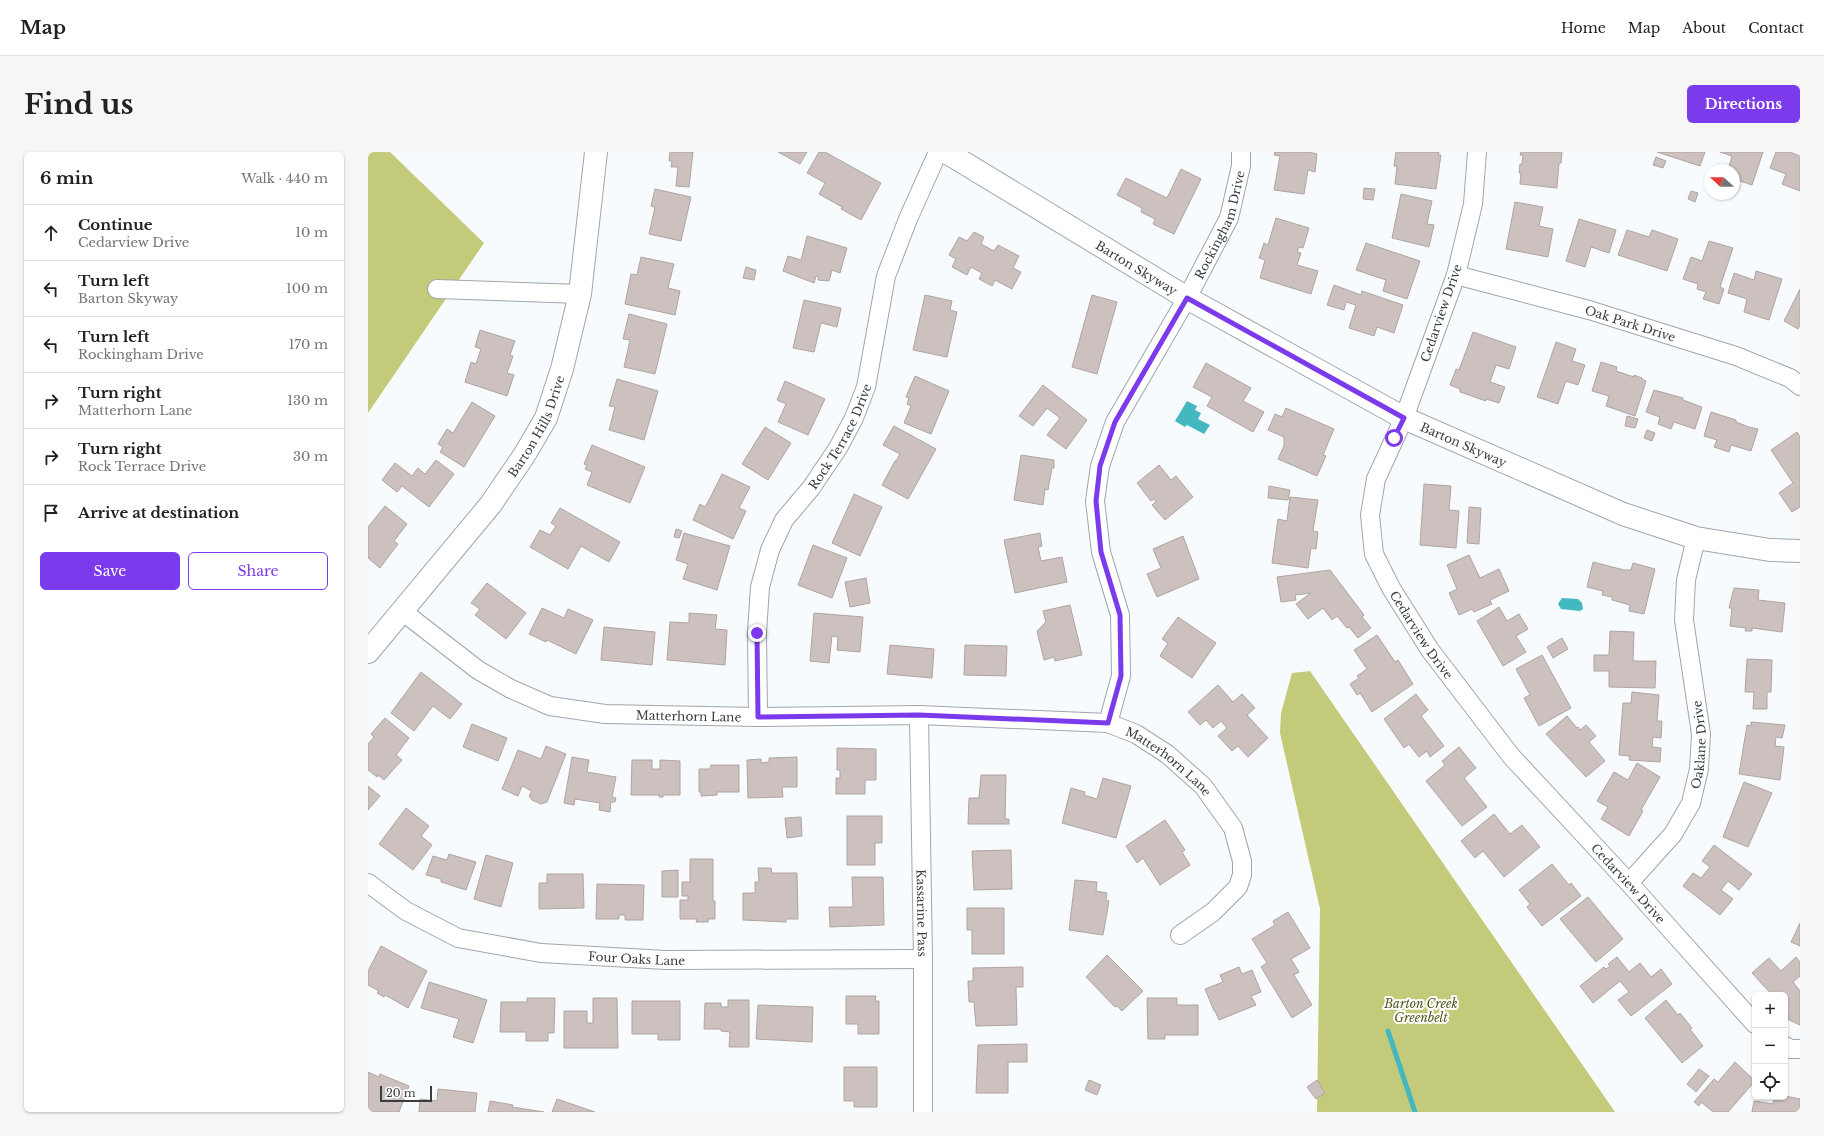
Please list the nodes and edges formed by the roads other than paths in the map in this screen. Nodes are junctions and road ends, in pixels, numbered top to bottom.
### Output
1 (596, 152) edge
2 (938, 152) edge
3 (946, 152) edge
4 (1241, 152) edge
5 (1477, 152) edge
6 (1456, 276) junction
7 (437, 289) dead end
8 (580, 294) junction
9 (1187, 298) junction
10 (1800, 386) edge
11 (1404, 418) junction
12 (1696, 538) junction
13 (1800, 551) edge
14 (402, 612) junction
15 (368, 652) edge
16 (919, 715) junction
17 (758, 717) junction
18 (1108, 723) junction
19 (368, 883) edge
20 (1629, 883) junction
21 (1180, 935) dead end
22 (923, 959) junction
23 (1752, 1021) edge
24 (1788, 1048) edge
25 (1800, 1049) edge
26 (922, 1112) edge

1 - 8 street, Barton Hills Drive
2 - 17 street, Rock Terrace Drive
3 - 9 street, Barton Skyway
4 - 9 street, Rockingham Drive
5 - 6 street, Cedarview Drive
6 - 10 street, Oak Park Drive
6 - 11 street, Cedarview Drive
7 - 8 street
8 - 14 street, Barton Hills Drive
9 - 11 street, Barton Skyway
9 - 18 street, Rockingham Drive
11 - 12 street, Barton Skyway
11 - 20 street, Cedarview Drive
12 - 13 street, Barton Skyway
12 - 20 street, Oaklane Drive
14 - 15 street, Barton Hills Drive
14 - 17 street, Matterhorn Lane
16 - 17 street, Matterhorn Lane
16 - 18 street, Matterhorn Lane
16 - 22 street, Kassarine Pass
18 - 21 street, Matterhorn Lane
19 - 22 street, Four Oaks Lane
20 - 23 street, Cedarview Drive
22 - 26 street, Kassarine Pass
24 - 25 street

